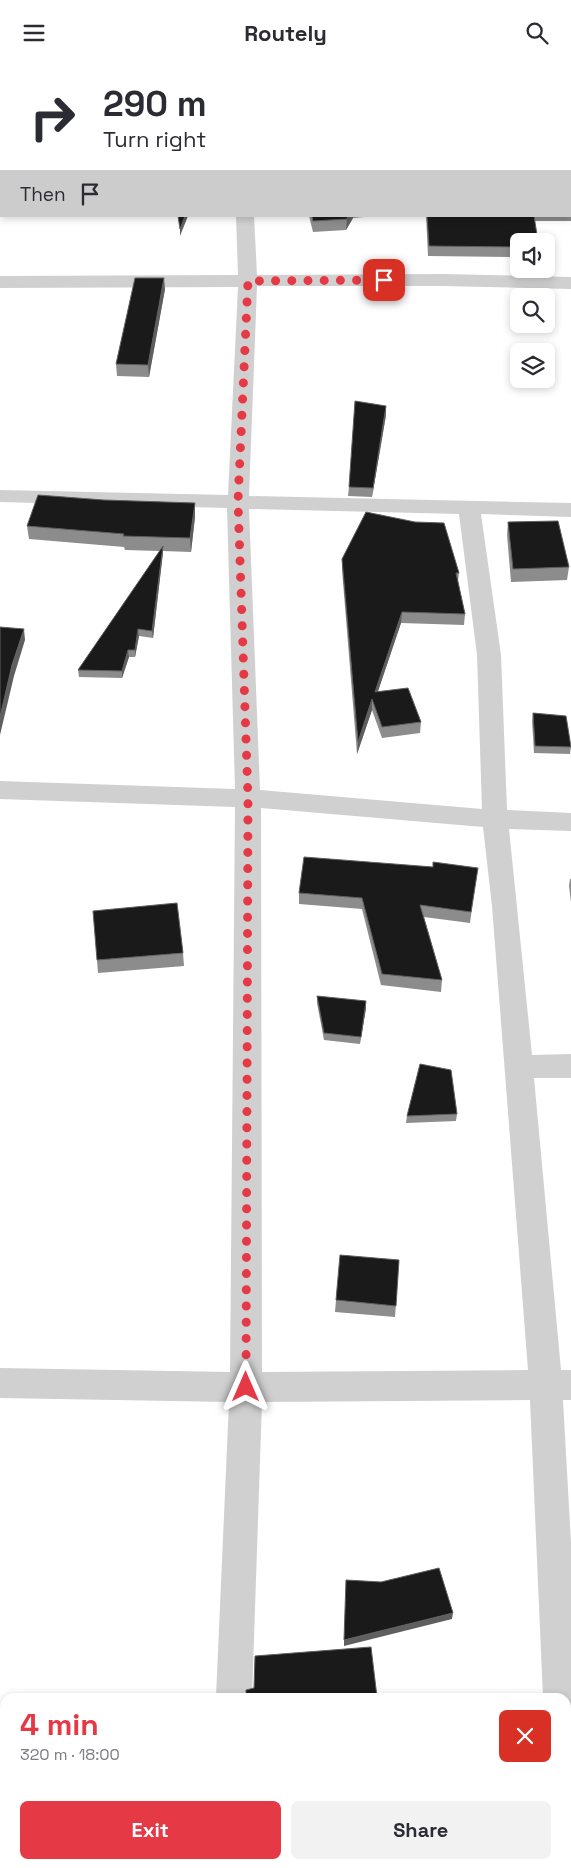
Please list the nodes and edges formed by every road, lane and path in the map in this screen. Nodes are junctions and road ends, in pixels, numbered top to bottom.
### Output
1 (244, 217) edge
2 (248, 281) junction
3 (0, 282) edge
4 (571, 283) edge
5 (0, 496) edge
6 (238, 501) junction
7 (469, 508) junction
8 (571, 510) edge
9 (0, 790) edge
10 (248, 798) junction
11 (495, 819) junction
12 (571, 822) edge
13 (571, 1066) edge
14 (519, 1067) junction
15 (0, 1383) edge
16 (558, 1385) edge
17 (246, 1387) junction
18 (234, 1693) edge
19 (561, 1693) edge

1 - 2 street
2 - 3 street
2 - 4 street
2 - 6 street
5 - 6 street
6 - 7 street
6 - 10 street
7 - 8 street
7 - 11 street
9 - 10 street
10 - 11 street
10 - 17 street
11 - 12 street
11 - 14 street
13 - 14 street
14 - 16 street
15 - 17 street
16 - 17 street
16 - 19 street
17 - 18 street

